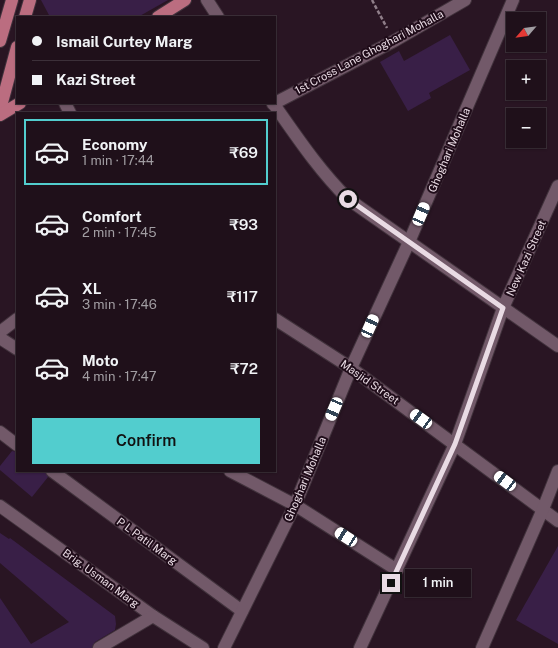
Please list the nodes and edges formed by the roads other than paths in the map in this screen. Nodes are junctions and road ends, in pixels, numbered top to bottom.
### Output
1 (12, 0) edge
2 (185, 0) edge
3 (207, 0) edge
4 (465, 0) edge
5 (513, 0) edge
6 (160, 16) edge
7 (217, 16) edge
8 (0, 41) edge
9 (16, 51) edge
10 (276, 101) edge
11 (18, 104) edge
12 (274, 104) edge
13 (0, 110) edge
14 (0, 115) edge
15 (558, 186) edge
16 (409, 242) junction
17 (503, 308) junction
18 (16, 320) edge
19 (276, 320) edge
20 (0, 332) edge
21 (0, 338) edge
22 (558, 346) edge
23 (16, 348) edge
24 (351, 368) junction
25 (0, 432) edge
26 (16, 444) edge
27 (455, 444) junction
28 (558, 471) edge
29 (53, 472) edge
30 (232, 472) edge
31 (295, 505) junction
32 (0, 506) edge
33 (543, 510) junction
34 (558, 521) edge
35 (397, 570) junction
36 (242, 611) junction
37 (153, 616) junction
38 (99, 648) edge
39 (203, 648) edge
40 (224, 648) edge
41 (360, 648) edge
42 (482, 648) edge

1 - 8 main road
2 - 6 main road
3 - 7 street
4 - 10 street, 1st Cross Lane Ghoghari Mohalla
5 - 16 street, Ghoghari Mohalla
9 - 13 main road
11 - 14 main road
12 - 16 street
15 - 17 street, New Kazi Street
16 - 17 street
16 - 24 street, Ghoghari Mohalla
17 - 22 street
17 - 27 street, New Kazi Street
18 - 20 street
19 - 24 street, Masjid Street
21 - 23 street
24 - 27 street, Masjid Street
24 - 31 street, Ghoghari Mohalla
25 - 26 street
27 - 33 street, Masjid Street
27 - 35 street, New Kazi Street
28 - 33 street
29 - 36 street, P L Patil Marg
30 - 31 street
31 - 35 street
31 - 36 street, Ghoghari Mohalla
32 - 37 street, Brig. Usman Marg
33 - 34 street, Masjid Street
33 - 42 street
35 - 41 street, New Kazi Street
36 - 40 street, Ghoghari Mohalla
37 - 38 street
37 - 39 street, Brig. Usman Marg

